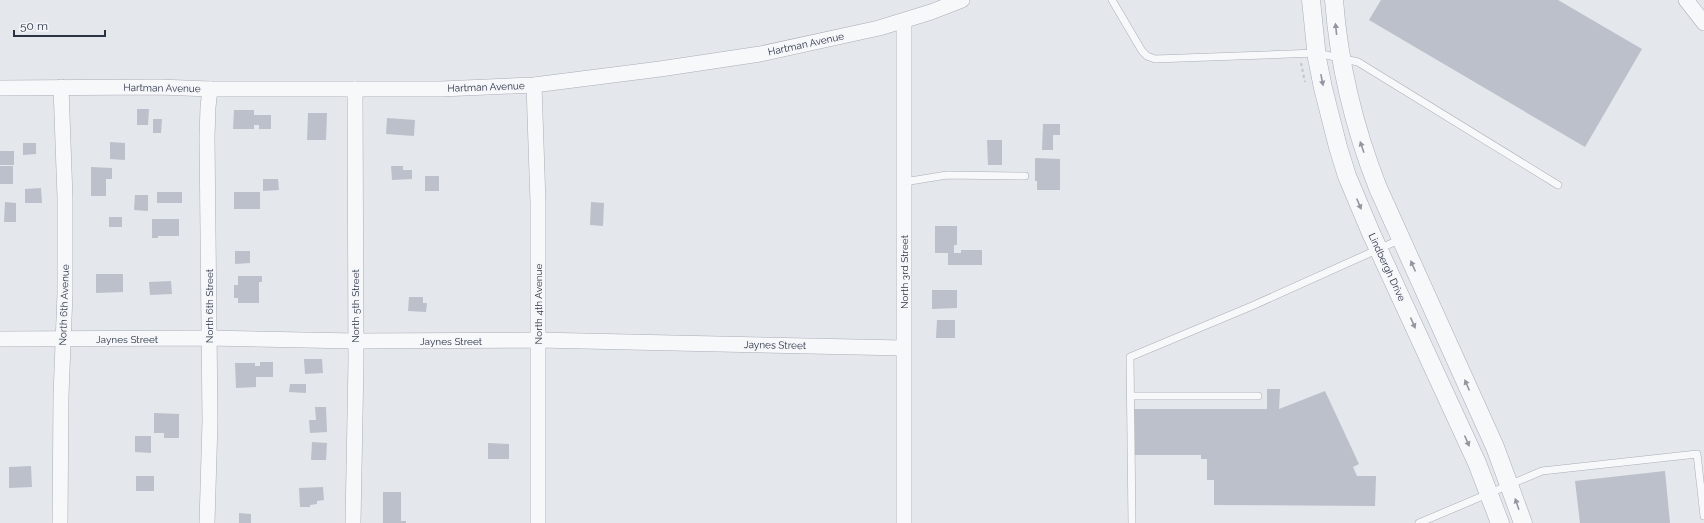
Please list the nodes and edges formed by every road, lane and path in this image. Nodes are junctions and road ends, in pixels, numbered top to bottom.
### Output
1 (962, 0) edge
2 (1112, 0) edge
3 (1311, 0) edge
4 (1334, 0) edge
5 (1686, 0) edge
6 (904, 21) junction
7 (1704, 23) edge
8 (1317, 53) junction
9 (1340, 58) junction
10 (534, 85) junction
11 (0, 88) edge
12 (61, 88) junction
13 (210, 89) junction
14 (355, 90) junction
15 (1025, 176) dead end
16 (904, 182) junction
17 (1558, 185) dead end
18 (1401, 239) junction
19 (1379, 249) junction
20 (209, 338) junction
21 (0, 339) edge
22 (62, 339) junction
23 (538, 340) junction
24 (355, 341) junction
25 (903, 348) junction
26 (1131, 396) junction
27 (1258, 396) dead end
28 (1510, 485) junction
29 (1490, 493) junction
30 (1704, 516) edge
31 (60, 523) edge
32 (207, 523) edge
33 (352, 523) edge
34 (538, 523) edge
35 (904, 523) edge
36 (1132, 523) edge
37 (1420, 523) edge
38 (1500, 523) edge
39 (1523, 523) edge

1 - 6 street, Hartman Avenue
2 - 8 lane
3 - 8 street, Lindbergh Drive
9 -> 4 street
5 - 7 street
6 - 10 street, Hartman Avenue
6 - 16 street, North 3rd Street
8 - 9 lane
8 -> 19 street, Lindbergh Drive
9 - 17 lane
18 -> 9 street
10 - 14 street, Hartman Avenue
10 - 23 street, North 4th Avenue
11 - 12 street, Hartman Avenue
12 - 13 street, Hartman Avenue
12 - 22 street, North 6th Avenue
13 - 14 street, Hartman Avenue
13 - 20 street, North 6th Street
14 - 24 street, North 5th Street
15 - 16 lane
16 - 25 street, North 3rd Street
18 - 19 lane
28 -> 18 street
19 - 26 lane
19 -> 29 street, Lindbergh Drive
20 - 22 street, Jaynes Street
20 - 24 street, Jaynes Street
20 - 32 street, North 6th Street
21 - 22 street, Jaynes Street
22 - 31 street, North 6th Avenue
23 - 24 street, Jaynes Street
23 - 25 street, Jaynes Street
23 - 34 street, North 4th Avenue
24 - 33 street, North 5th Street
25 - 35 street, North 3rd Street
26 - 27 lane
26 - 36 lane
28 - 29 lane
28 - 30 lane
39 -> 28 street
29 - 37 lane
29 - 38 street, Lindbergh Drive

